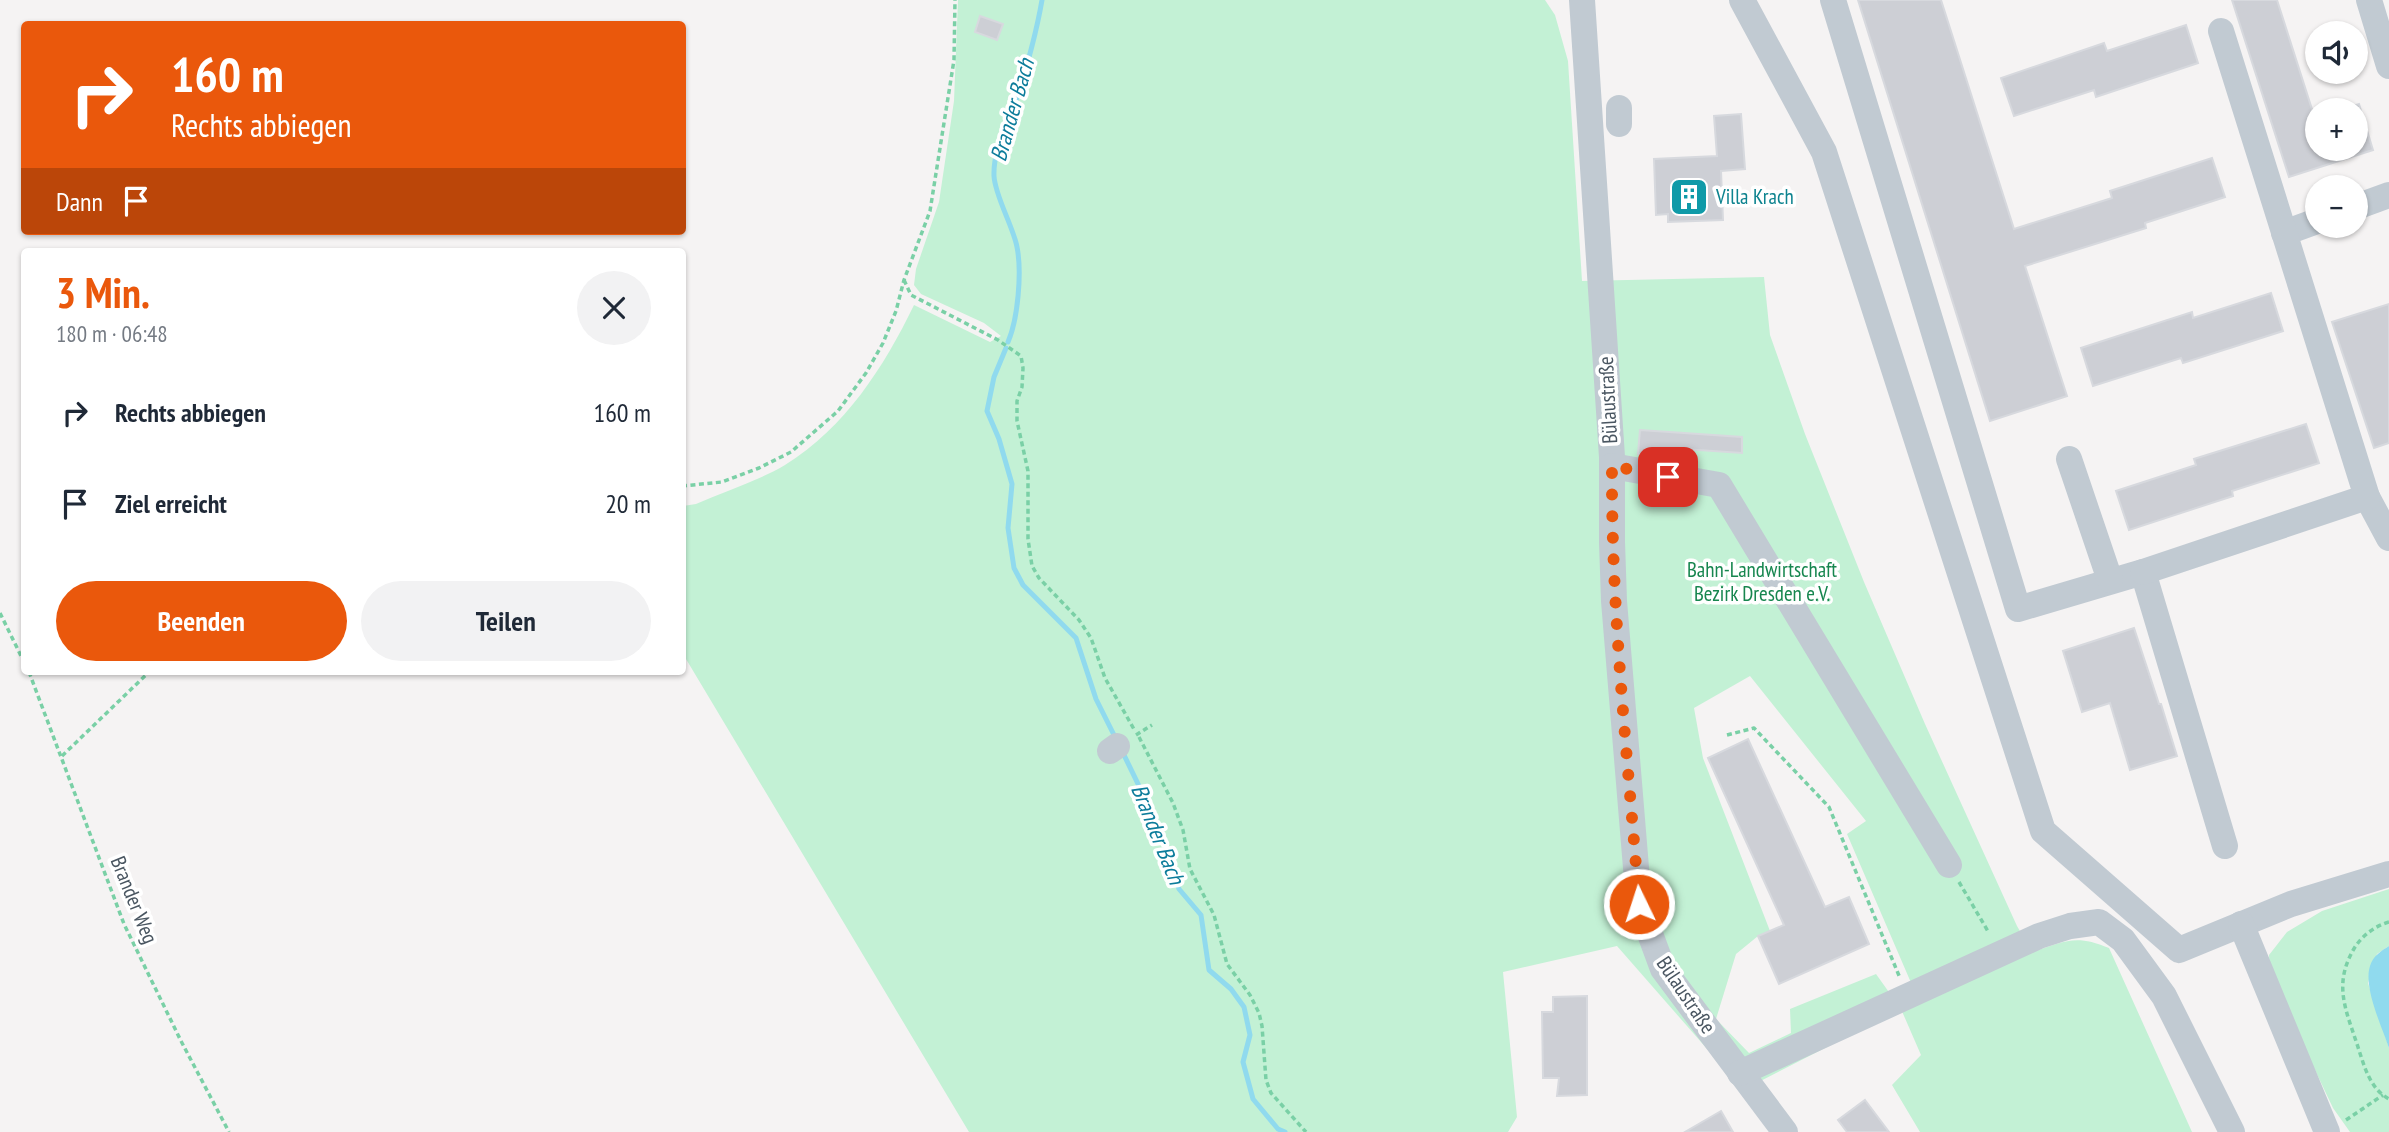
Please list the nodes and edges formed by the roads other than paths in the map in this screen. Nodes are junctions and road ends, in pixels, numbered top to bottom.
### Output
1 (1582, 0) edge
2 (1742, 0) edge
3 (1833, 0) edge
4 (2369, 0) edge
5 (2221, 31) dead end
6 (2389, 66) edge
7 (2389, 195) edge
8 (2368, 203) edge
9 (2305, 225) edge
10 (2284, 233) junction
11 (2068, 459) dead end
12 (1612, 466) junction
13 (2367, 497) junction
14 (2389, 538) edge
15 (2143, 572) junction
16 (2110, 580) junction
17 (2225, 846) dead end
18 (1949, 865) road end
19 (2389, 874) edge
20 (2241, 924) junction
21 (1740, 1073) junction
22 (2326, 1130) edge
23 (1785, 1132) edge
24 (2232, 1132) edge

1 - 12 street, Bülaustraße
2 - 20 street
3 - 16 street
4 - 6 street
5 - 10 street
7 - 8 street
9 - 10 street
10 - 13 street
11 - 16 street
12 - 18 street
12 - 21 street, Bülaustraße
13 - 14 street
13 - 15 street
15 - 16 street
15 - 17 street
19 - 20 street
20 - 22 street
21 - 23 street, Bülaustraße
21 - 24 street

